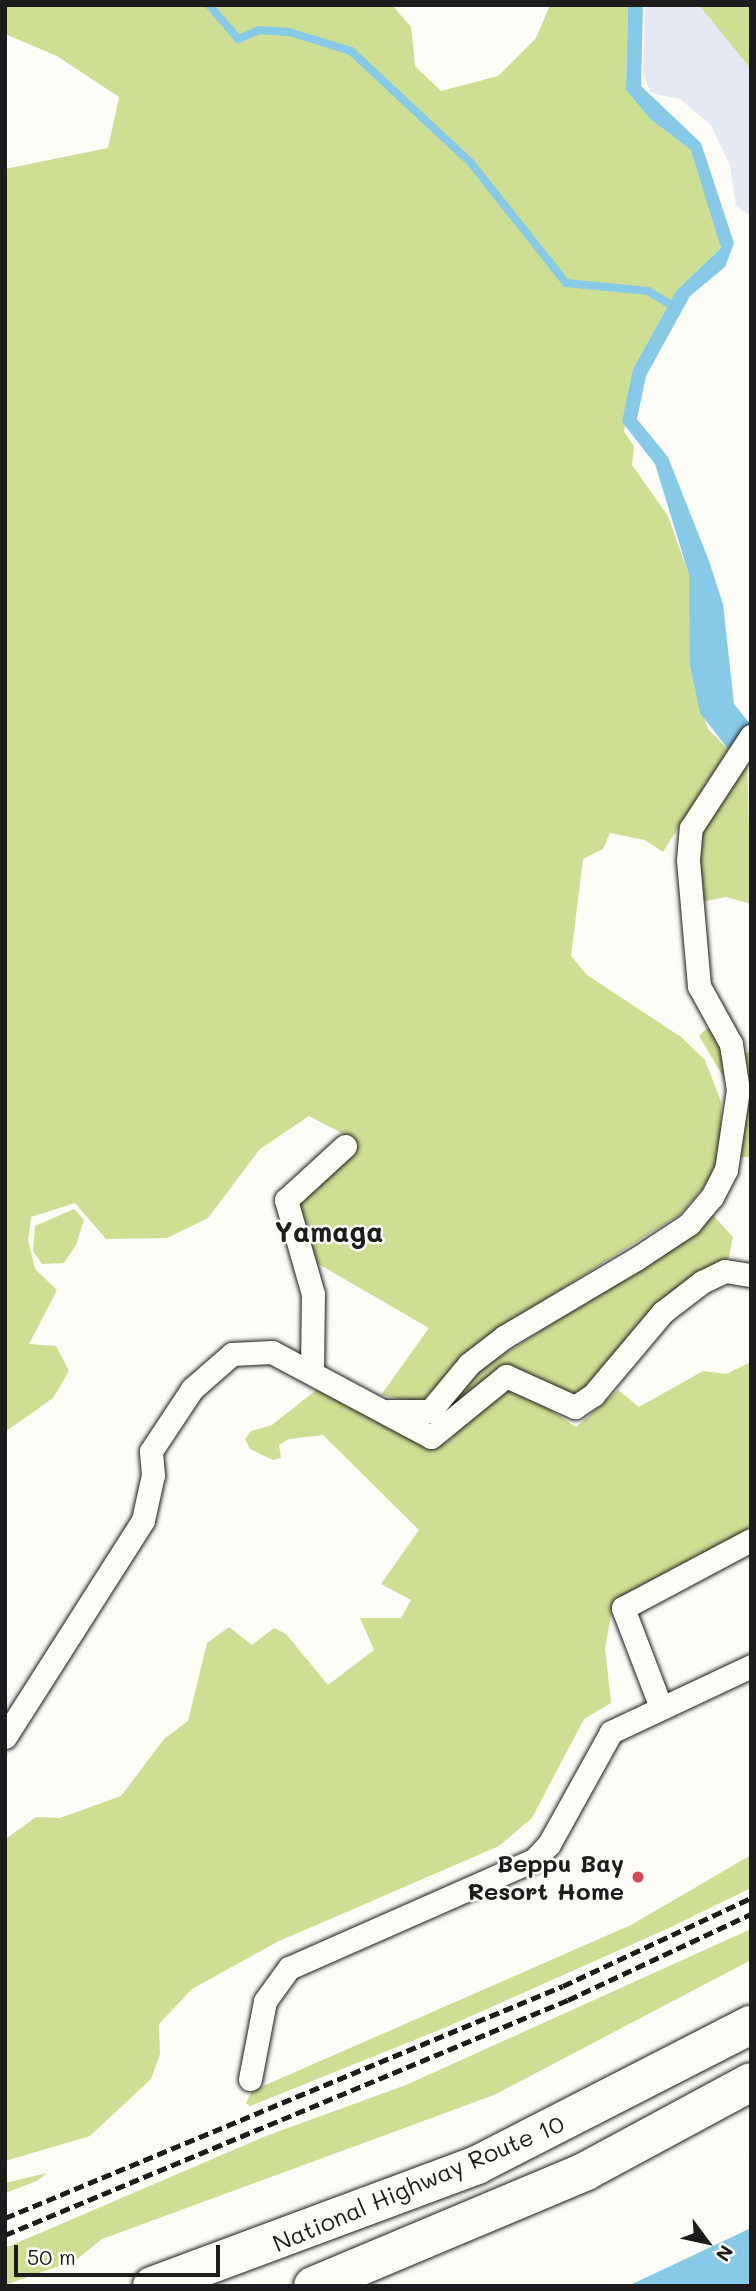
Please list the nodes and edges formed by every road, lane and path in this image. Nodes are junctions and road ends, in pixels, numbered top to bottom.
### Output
1 (745, 742) edge
2 (345, 1146) dead end
3 (751, 1275) edge
4 (312, 1371) junction
5 (387, 1410) junction
6 (751, 1540) edge
7 (751, 1666) edge
8 (660, 1705) junction
9 (5, 1737) edge
10 (751, 2025) edge
11 (250, 2079) dead end
12 (751, 2082) edge
13 (152, 2286) edge
14 (313, 2286) edge

1 - 5 street
2 - 4 street
3 - 5 street
4 - 5 street
4 - 9 street
6 - 8 street
7 - 8 street
8 - 11 street
10 - 13 highway, National Highway Route 10
12 - 14 highway

